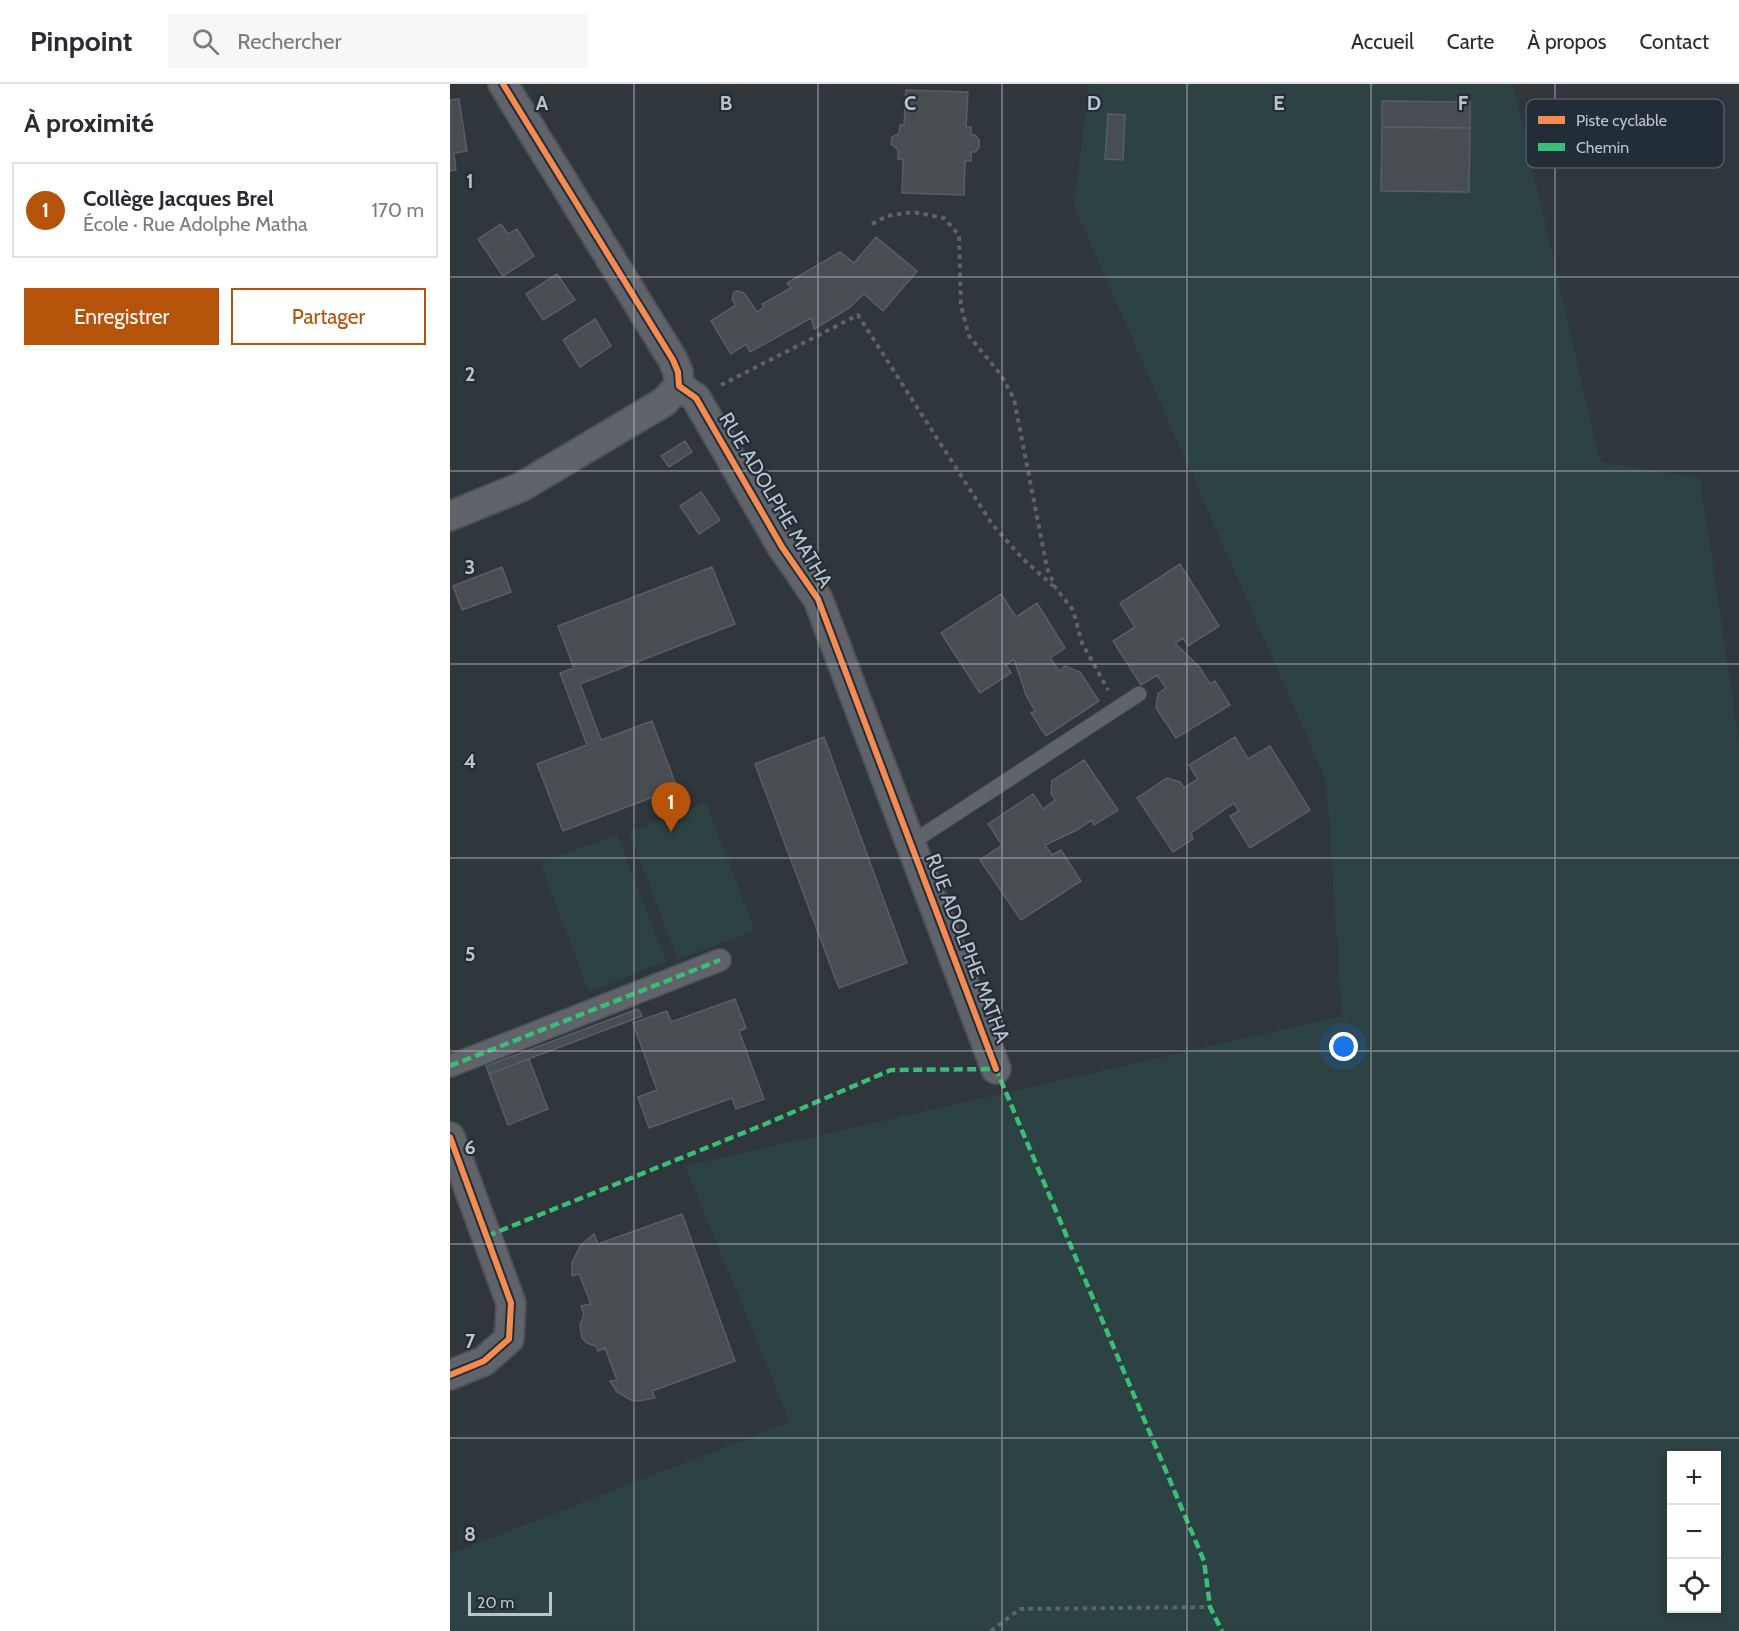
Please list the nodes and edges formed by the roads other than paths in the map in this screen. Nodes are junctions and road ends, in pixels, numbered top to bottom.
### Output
1 (503, 84) edge
2 (687, 392) junction
3 (450, 516) edge
4 (1139, 694) dead end
5 (911, 843) junction
6 (720, 960) dead end
7 (450, 1066) edge
8 (996, 1069) dead end
9 (450, 1137) edge
10 (450, 1375) edge

1 - 2 street, RUE ADOLPHE MATHA
2 - 3 street
2 - 5 street, RUE ADOLPHE MATHA
4 - 5 lane
5 - 8 street, RUE ADOLPHE MATHA
6 - 7 street
9 - 10 street

